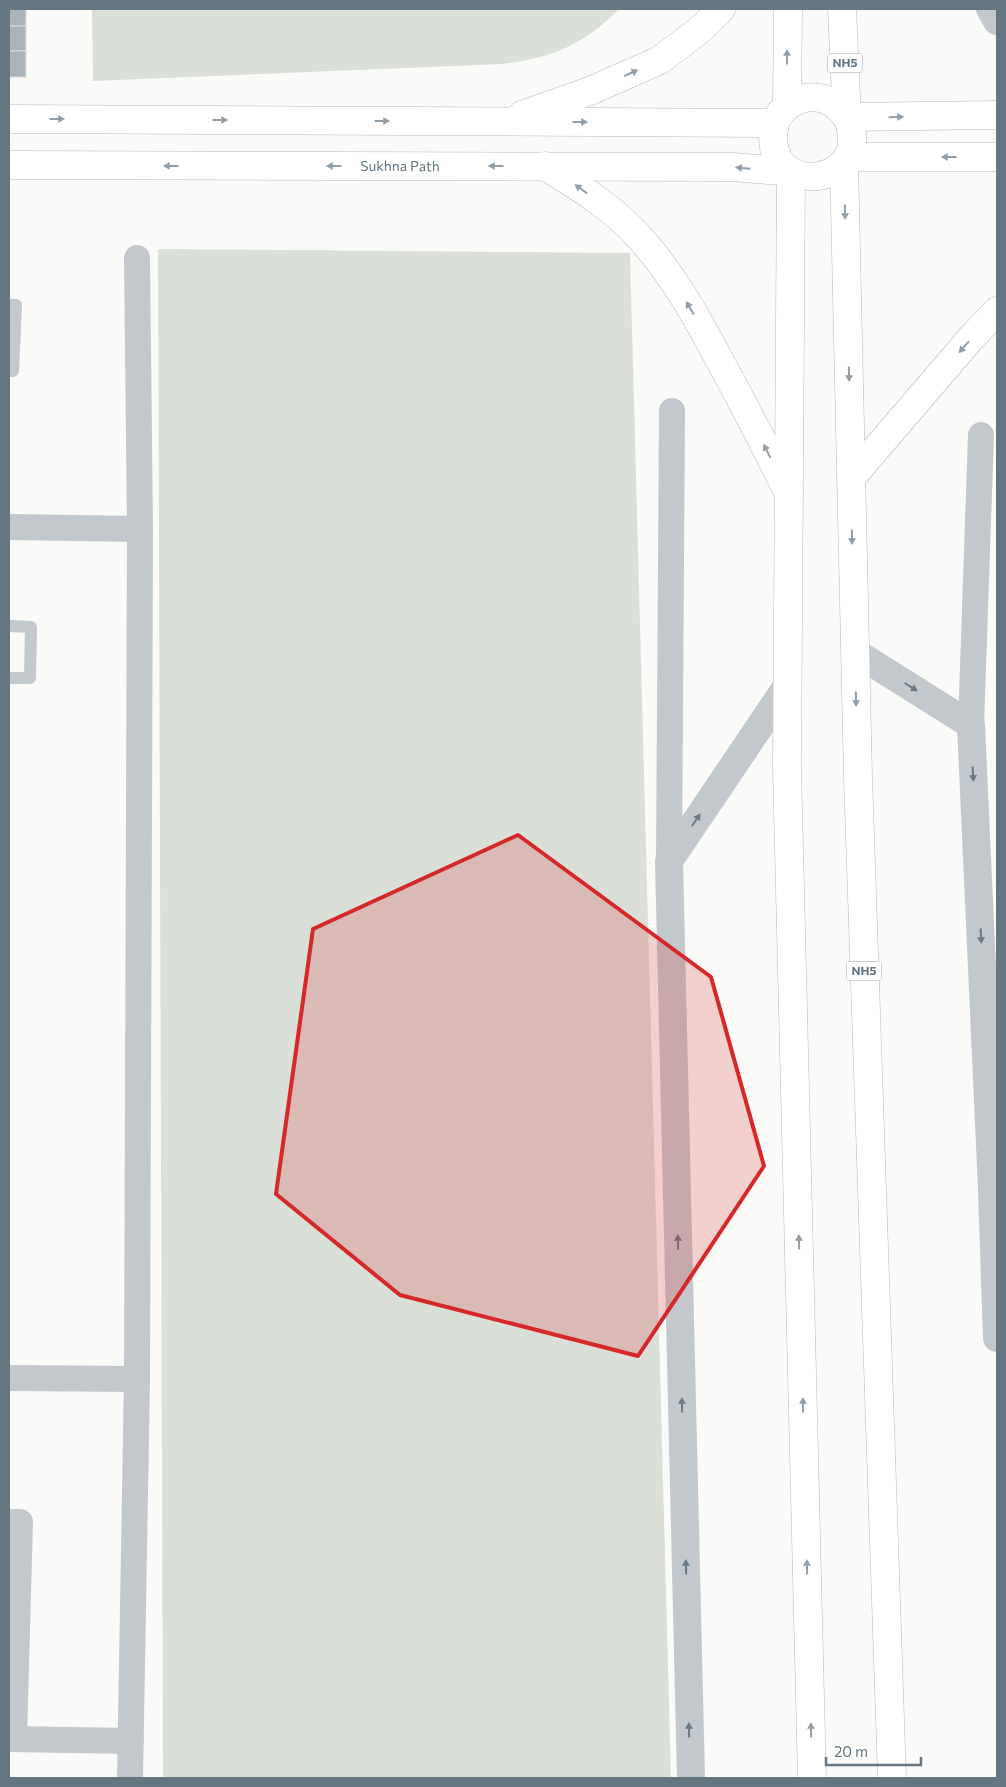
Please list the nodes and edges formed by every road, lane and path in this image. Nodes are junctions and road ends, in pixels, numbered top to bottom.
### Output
1 (721, 9) edge
2 (788, 9) edge
3 (842, 9) edge
4 (990, 9) edge
5 (997, 21) edge
6 (780, 115) junction
7 (997, 115) edge
8 (847, 117) junction
9 (9, 119) edge
10 (504, 122) junction
11 (997, 157) edge
12 (846, 160) junction
13 (9, 165) edge
14 (545, 166) junction
15 (791, 172) junction
16 (137, 258) dead end
17 (9, 304) edge
18 (997, 311) edge
19 (9, 371) edge
20 (672, 410) dead end
21 (981, 435) dead end
22 (851, 478) junction
23 (789, 494) junction
24 (9, 527) edge
25 (140, 529) junction
26 (9, 626) edge
27 (855, 652) junction
28 (9, 678) edge
29 (787, 686) junction
30 (971, 725) junction
31 (669, 860) junction
32 (997, 1338) edge
33 (9, 1378) edge
34 (138, 1379) junction
35 (9, 1522) edge
36 (13, 1611) edge
37 (11, 1739) edge
38 (131, 1741) junction
39 (130, 1778) edge
40 (691, 1778) edge
41 (812, 1778) edge
42 (892, 1778) edge

10 -> 1 main road
6 -> 2 main road
3 - 8 main road, NH5
4 - 5 street
6 - 8 main road
10 -> 6 main road
6 - 15 main road
8 -> 7 main road
8 - 12 main road, NH5
9 -> 10 main road
11 -> 12 main road
12 - 15 main road
12 -> 22 main road, NH5
14 -> 13 main road, Sukhna Path
15 -> 14 main road, Sukhna Path
23 -> 14 main road
15 - 23 main road
16 - 25 street
17 - 19 lane
18 -> 22 main road
20 - 31 street
21 - 30 street
22 -> 27 main road, NH5
23 - 29 main road
24 - 25 street
25 - 34 street
26 - 28 lane
27 -> 30 street
27 -> 42 main road, NH5
31 -> 29 street
41 -> 29 main road
30 -> 32 street
40 -> 31 street
33 - 34 street
34 - 38 street
35 - 36 street
36 - 37 street
37 - 38 street
38 - 39 street

